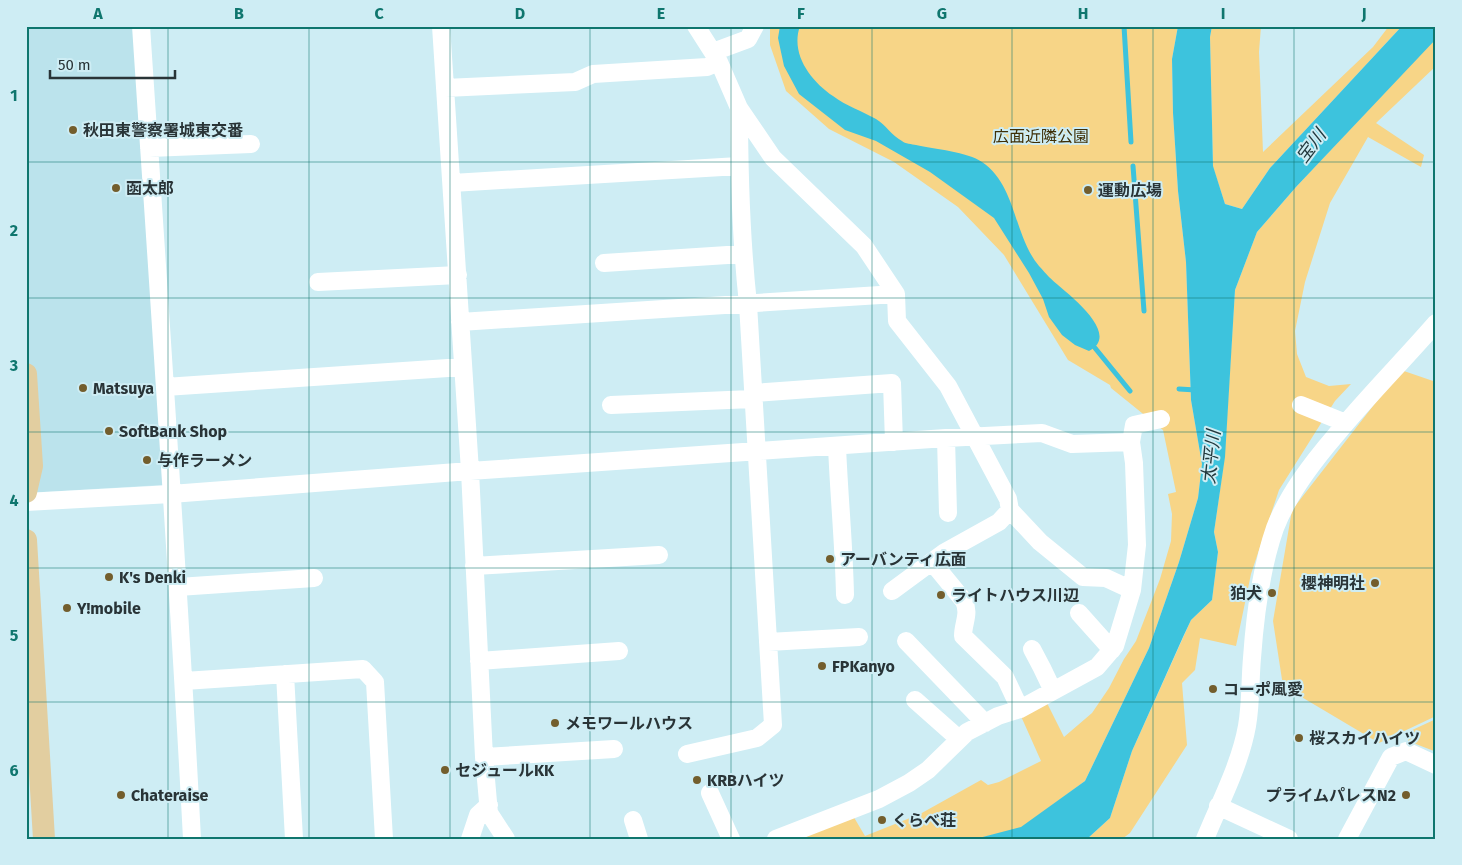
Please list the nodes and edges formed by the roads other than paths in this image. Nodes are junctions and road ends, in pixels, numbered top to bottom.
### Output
1 (141, 26) edge
2 (441, 26) edge
3 (696, 26) edge
4 (755, 26) edge
5 (716, 57) junction
6 (445, 88) junction
7 (739, 108) junction
8 (252, 144) dead end
9 (149, 148) junction
10 (739, 166) junction
11 (452, 183) junction
12 (743, 254) junction
13 (604, 264) dead end
14 (458, 275) junction
15 (318, 282) dead end
16 (896, 294) junction
17 (748, 304) junction
18 (460, 322) junction
19 (1436, 323) edge
20 (463, 366) junction
21 (26, 374) edge
22 (165, 387) junction
23 (753, 396) junction
24 (611, 405) dead end
25 (1301, 405) dead end
26 (1161, 419) dead end
27 (1346, 423) junction
28 (976, 437) junction
29 (946, 438) junction
30 (894, 442) junction
31 (1131, 442) junction
32 (837, 446) junction
33 (756, 452) junction
34 (470, 471) junction
35 (26, 492) edge
36 (171, 494) junction
37 (26, 502) edge
38 (1010, 510) junction
39 (948, 513) dead end
40 (26, 540) edge
41 (659, 555) dead end
42 (932, 562) junction
43 (474, 566) junction
44 (314, 578) dead end
45 (178, 587) junction
46 (1132, 590) junction
47 (892, 592) dead end
48 (845, 595) dead end
49 (1079, 613) dead end
50 (859, 637) dead end
51 (906, 641) dead end
52 (768, 642) junction
53 (1032, 649) dead end
54 (1112, 650) junction
55 (619, 651) dead end
56 (479, 661) junction
57 (286, 674) junction
58 (184, 681) junction
59 (1052, 692) junction
60 (915, 700) dead end
61 (1020, 709) junction
62 (985, 723) junction
63 (960, 739) junction
64 (614, 749) dead end
65 (687, 754) dead end
66 (484, 757) junction
67 (1436, 765) edge
68 (710, 794) dead end
69 (488, 804) junction
70 (1218, 806) junction
71 (633, 820) dead end
72 (44, 839) edge
73 (192, 839) edge
74 (294, 839) edge
75 (384, 839) edge
76 (470, 839) edge
77 (506, 839) edge
78 (639, 839) edge
79 (732, 839) edge
80 (776, 839) edge
81 (1205, 839) edge
82 (1289, 839) edge
83 (1347, 839) edge

1 - 9 street
2 - 6 street
3 - 5 street
4 - 5 street
5 - 6 street
5 - 7 street
6 - 11 street
7 - 10 street
7 - 16 street
8 - 9 street
9 - 22 street
10 - 11 street
10 - 12 street
11 - 14 street
12 - 13 street
12 - 17 street
14 - 15 street
14 - 18 street
16 - 17 street
16 - 28 street
17 - 18 street
17 - 23 street
18 - 20 street
19 - 27 street
20 - 22 street
20 - 34 street
21 - 35 main road
22 - 36 street
23 - 24 street
23 - 30 street
23 - 33 street
25 - 27 street
26 - 31 street
27 - 70 street
28 - 29 street
28 - 31 street
28 - 38 street
29 - 30 street
29 - 39 street
30 - 32 street
31 - 46 street
32 - 33 street
32 - 48 street
33 - 34 street
33 - 52 street
34 - 36 street
34 - 43 street
36 - 37 street
36 - 45 street
38 - 42 street
38 - 46 street
40 - 72 main road
41 - 43 street
42 - 47 street
42 - 61 street
43 - 56 street
44 - 45 street
45 - 58 street
46 - 54 street
49 - 54 street
50 - 52 street
51 - 62 street
52 - 65 street
53 - 59 street
54 - 59 street
55 - 56 street
56 - 66 street
57 - 58 street
57 - 74 street
57 - 75 street
58 - 73 street
59 - 61 street
60 - 63 street
61 - 62 street
62 - 63 street
63 - 80 street
64 - 66 street
66 - 69 street
67 - 83 street
68 - 79 street
69 - 76 street
69 - 77 street
70 - 81 street
70 - 82 street
71 - 78 street

